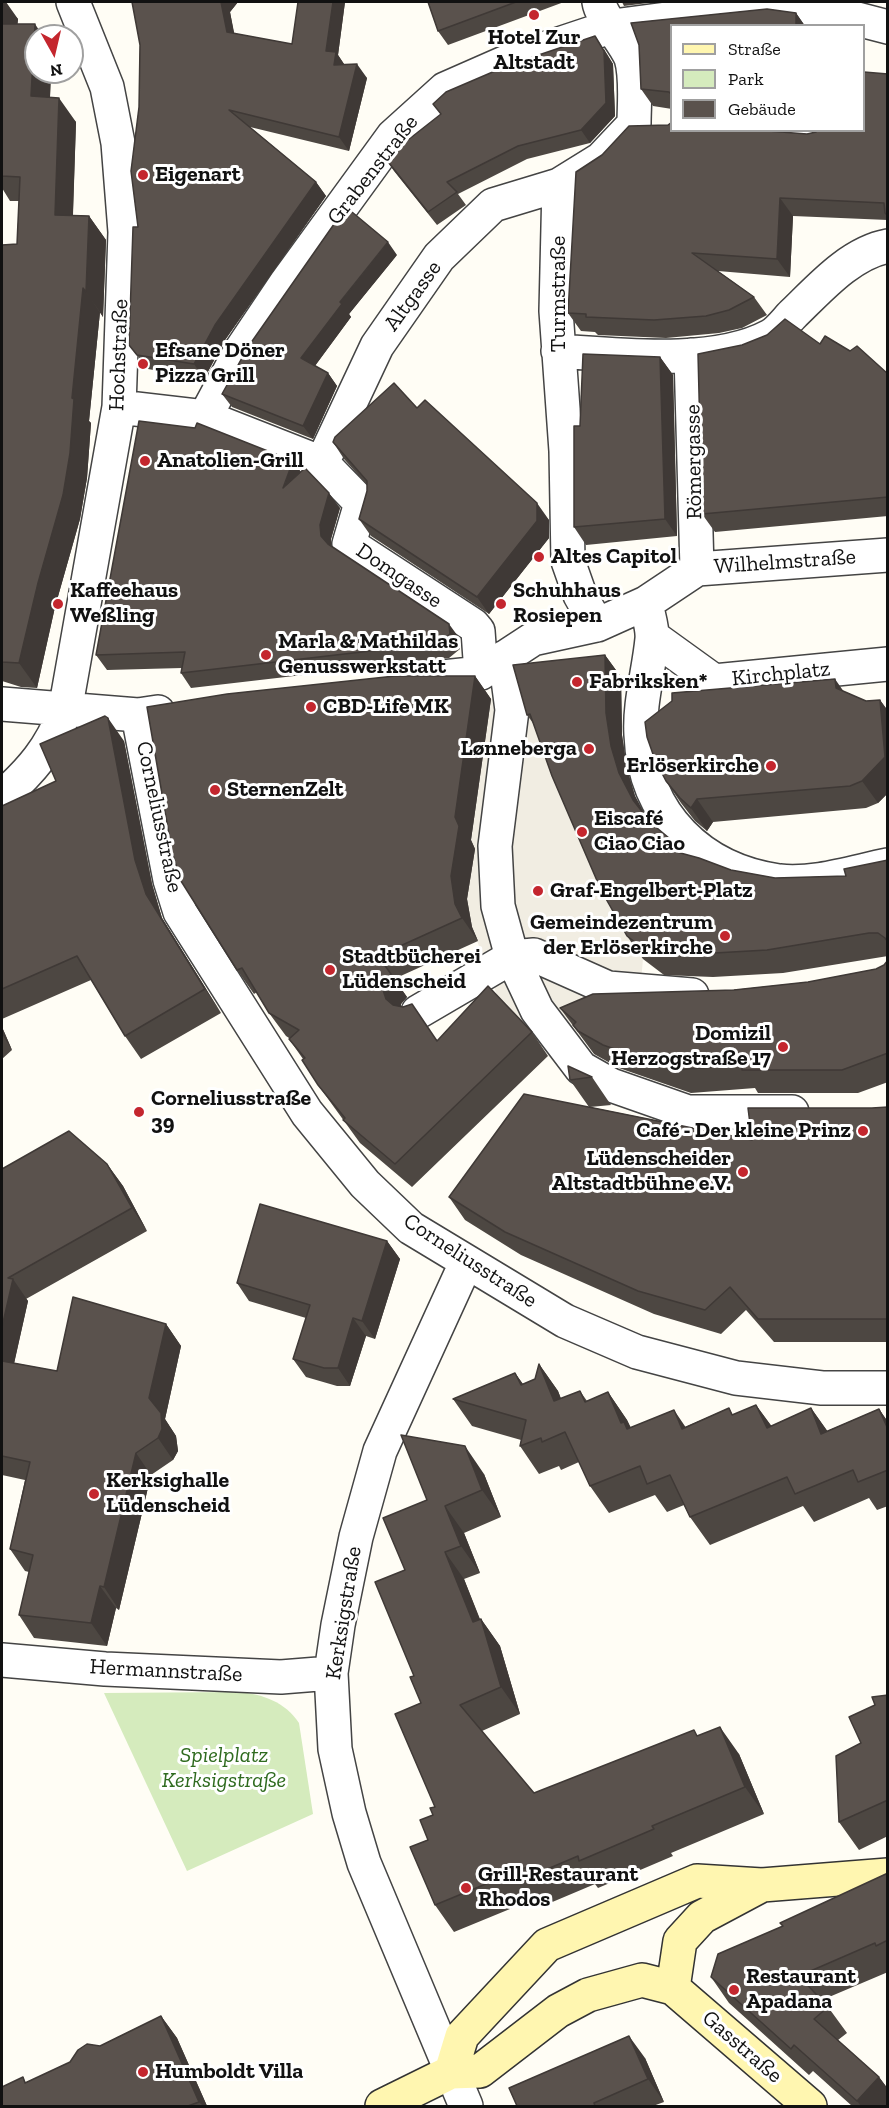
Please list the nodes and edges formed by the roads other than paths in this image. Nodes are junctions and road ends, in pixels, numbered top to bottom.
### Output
1 (74, 2) edge
2 (606, 14) edge
3 (888, 27) edge
4 (804, 132) edge
5 (820, 133) edge
6 (560, 185) junction
7 (888, 246) edge
8 (558, 351) junction
9 (691, 355) junction
10 (119, 407) junction
11 (205, 417) junction
12 (322, 463) junction
13 (888, 555) edge
14 (696, 569) junction
15 (646, 603) junction
16 (597, 625) junction
17 (652, 637) junction
18 (888, 664) edge
19 (493, 665) junction
20 (377, 684) edge
21 (2, 704) edge
22 (184, 708) edge
23 (65, 711) junction
24 (138, 715) junction
25 (2, 797) edge
26 (888, 866) edge
27 (512, 957) junction
28 (726, 994) edge
29 (418, 1012) edge
30 (826, 1112) edge
31 (466, 1263) junction
32 (888, 1388) edge
33 (2, 1660) edge
34 (331, 1673) junction
35 (888, 1875) edge
36 (762, 1885) junction
37 (673, 1988) junction
38 (451, 2072) junction
39 (382, 2106) edge
40 (466, 2106) edge
41 (810, 2106) edge

1 - 10 street, Hochstraße
2 - 3 street, Grabenstraße
2 - 6 street
2 - 11 street, Grabenstraße
4 - 5 street
6 - 8 street, Turmstraße
6 - 12 street, Altgasse
7 - 9 street
8 - 9 street
8 - 16 street, Turmstraße
9 - 14 street, Römergasse
10 - 11 street
10 - 23 street, Hochstraße
11 - 12 street, Domgasse
12 - 19 street, Domgasse
13 - 14 street, Wilhelmstraße
14 - 15 street, Wilhelmstraße
15 - 16 street, Wilhelmstraße
15 - 17 street
16 - 19 street, Wilhelmstraße
17 - 18 street, Kirchplatz
17 - 26 street
19 - 20 street, Wilhelmstraße
19 - 27 street
21 - 23 street
22 - 24 street
23 - 24 street
23 - 25 street, Hochstraße
24 - 31 street, Corneliusstraße
27 - 28 street
27 - 29 street
27 - 30 street
31 - 32 street, Corneliusstraße
31 - 34 street, Kerksigstraße
33 - 34 street, Hermannstraße
34 - 38 street, Kerksigstraße
35 - 36 street
36 - 37 street
36 - 38 street
37 - 38 street
37 - 41 street, Gasstraße
38 - 39 street
38 - 40 street, Kerksigstraße

